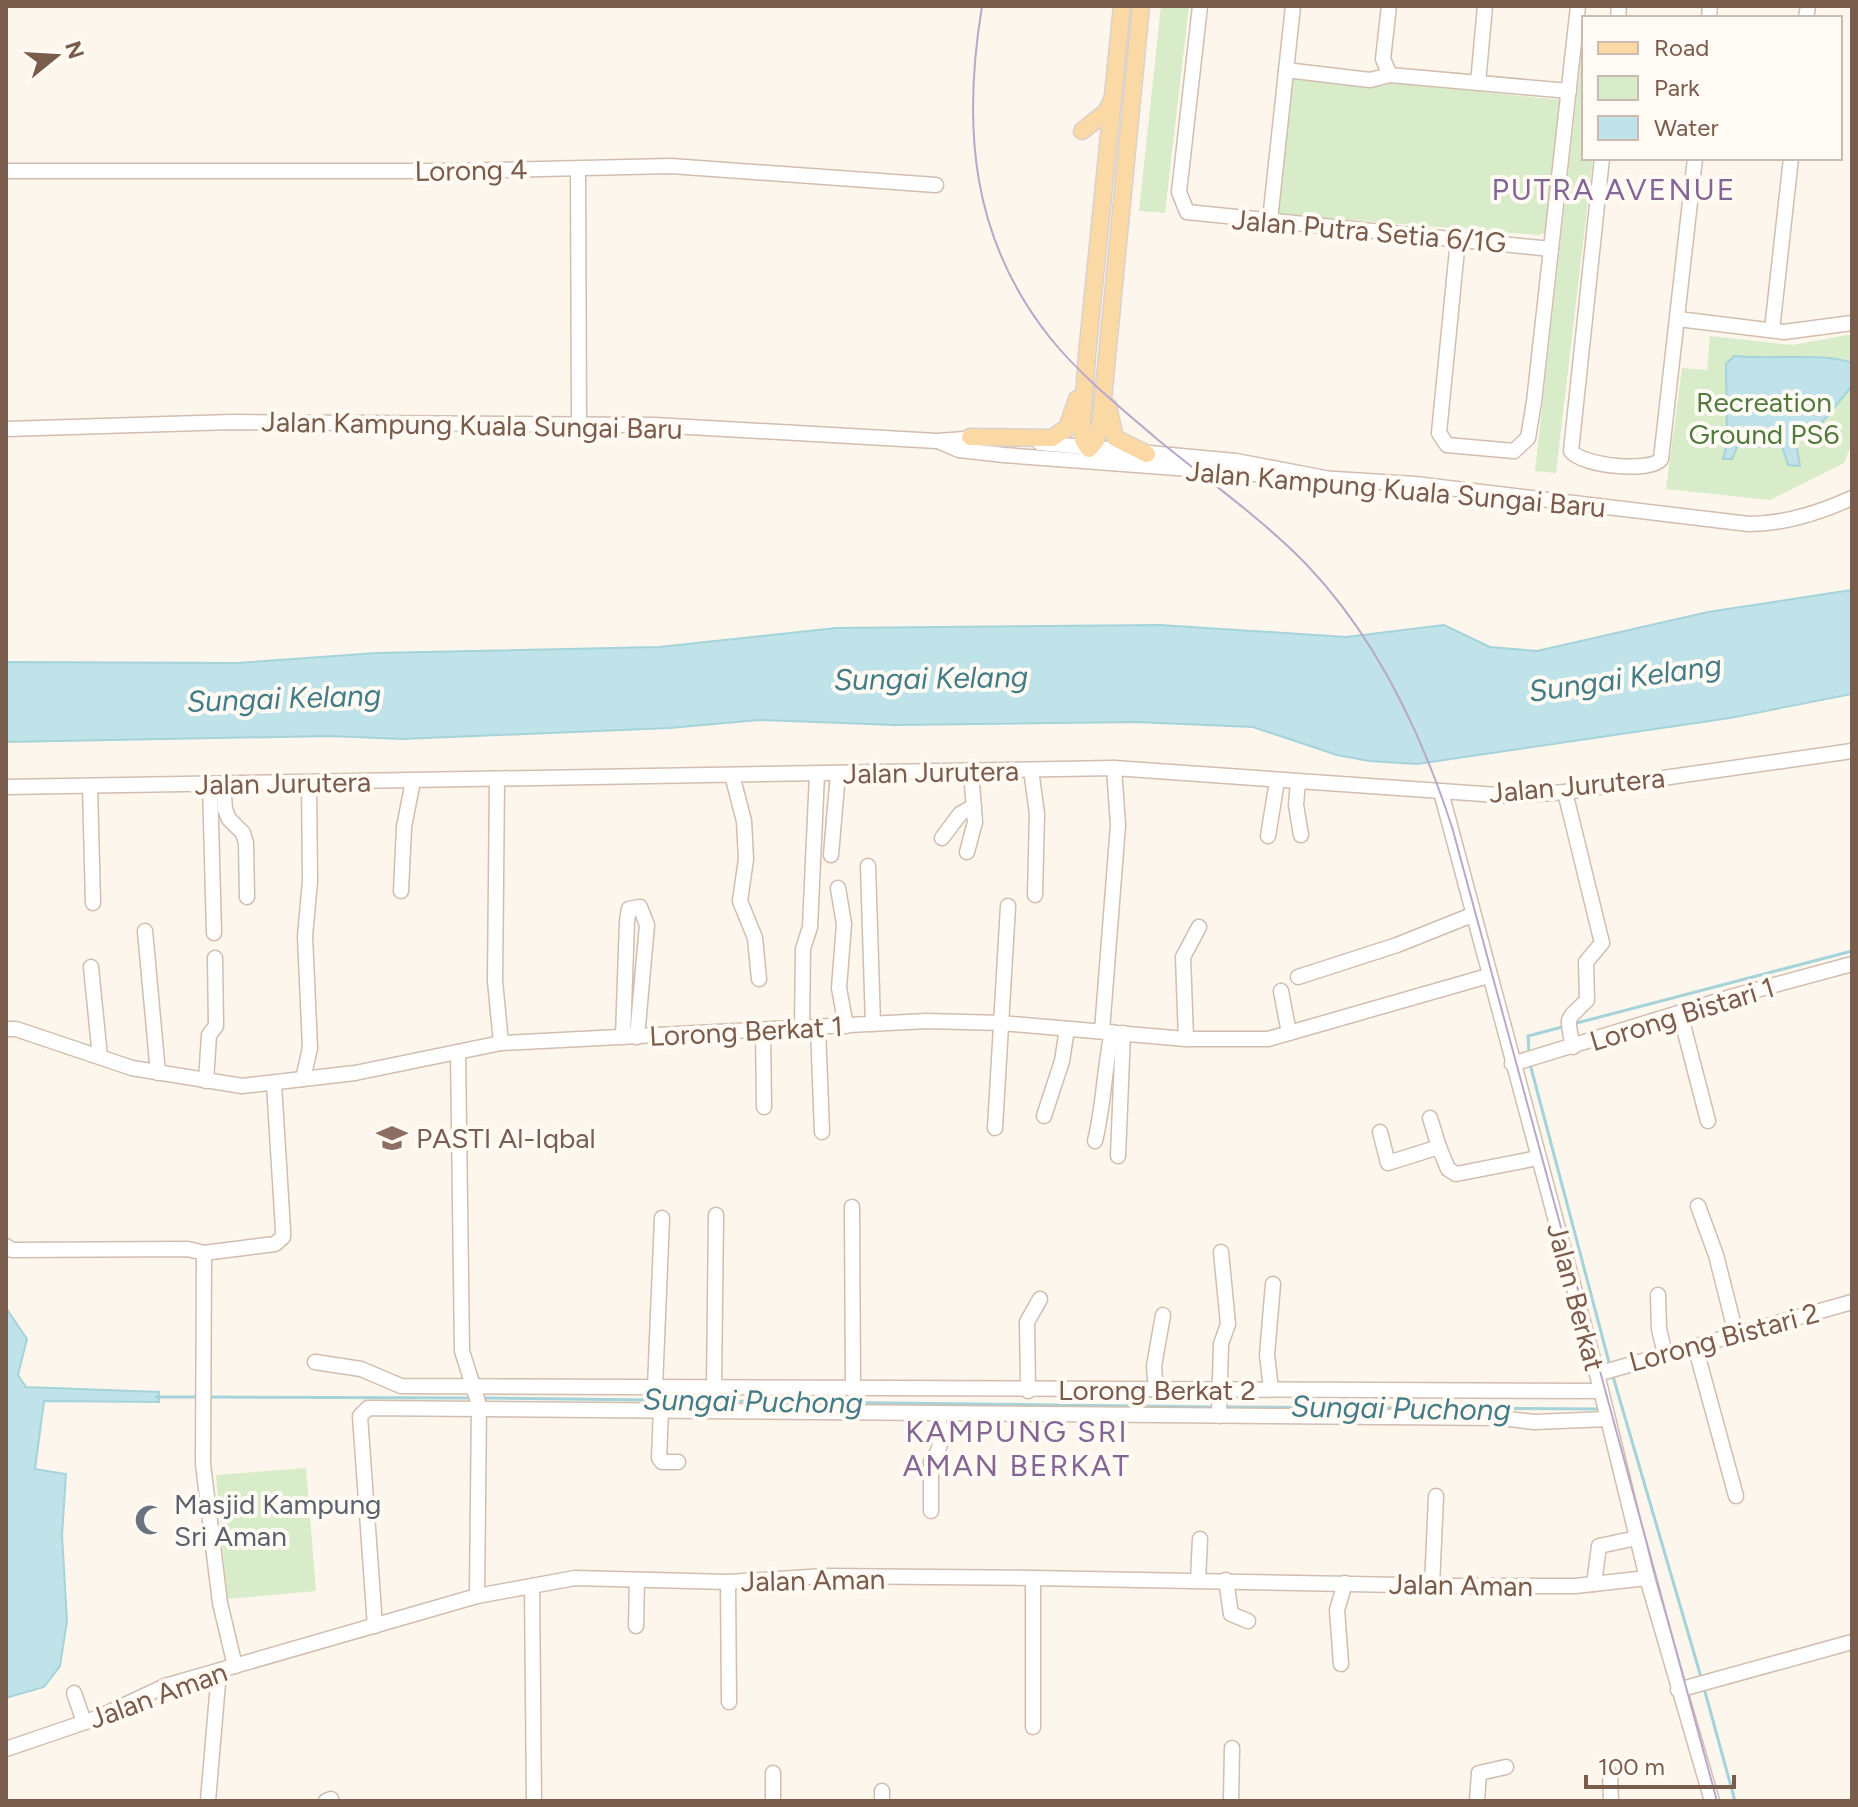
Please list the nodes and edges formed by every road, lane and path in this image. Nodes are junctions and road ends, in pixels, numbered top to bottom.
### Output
1 (1122, 6) edge
2 (1141, 6) edge
3 (1200, 6) edge
4 (1293, 6) edge
5 (1389, 6) edge
6 (1485, 6) edge
7 (1578, 6) edge
8 (1286, 70) junction
9 (1390, 75) junction
10 (1478, 83) junction
11 (1569, 91) junction
12 (1115, 94) junction
13 (1130, 121) junction
14 (1082, 131) dead end
15 (1103, 142) junction
16 (1602, 160) edge
17 (1695, 160) edge
18 (1791, 160) edge
19 (1126, 163) junction
20 (578, 169) junction
21 (6, 171) edge
22 (936, 185) dead end
23 (1270, 220) junction
24 (1458, 239) junction
25 (1551, 249) junction
26 (1678, 319) junction
27 (1852, 323) edge
28 (1772, 330) junction
29 (1108, 352) junction
30 (1087, 355) junction
31 (579, 425) junction
32 (6, 429) edge
33 (970, 437) junction
34 (937, 441) junction
35 (1089, 449) junction
36 (986, 453) junction
37 (1147, 454) junction
38 (1190, 470) junction
39 (1325, 478) junction
40 (1852, 498) edge
41 (1852, 751) edge
42 (1114, 768) junction
43 (1031, 770) junction
44 (971, 771) junction
45 (838, 773) junction
46 (817, 774) junction
47 (732, 775) junction
48 (497, 780) junction
49 (413, 781) junction
50 (1277, 781) junction
51 (1298, 782) junction
52 (309, 783) junction
53 (216, 784) junction
54 (90, 786) junction
55 (6, 787) edge
56 (1441, 792) junction
57 (1565, 792) junction
58 (974, 806) junction
59 (1301, 835) dead end
60 (1268, 836) dead end
61 (942, 838) dead end
62 (967, 852) dead end
63 (831, 855) dead end
64 (868, 866) dead end
65 (838, 888) dead end
66 (401, 891) dead end
67 (1035, 895) dead end
68 (247, 897) dead end
69 (93, 903) dead end
70 (1008, 906) dead end
71 (1472, 915) junction
72 (1199, 927) dead end
73 (145, 931) dead end
74 (214, 933) dead end
75 (215, 958) dead end
76 (1852, 964) edge
77 (91, 967) dead end
78 (1488, 976) junction
79 (1298, 977) dead end
80 (759, 979) dead end
81 (1281, 991) dead end
82 (1680, 1013) junction
83 (1001, 1023) junction
84 (873, 1024) junction
85 (846, 1026) junction
86 (818, 1028) junction
87 (6, 1029) edge
88 (802, 1029) junction
89 (1067, 1029) junction
90 (763, 1030) junction
91 (1112, 1032) junction
92 (1289, 1033) junction
93 (1571, 1033) junction
94 (630, 1037) junction
95 (1186, 1039) junction
96 (501, 1043) junction
97 (458, 1052) junction
98 (100, 1057) junction
99 (1516, 1063) junction
100 (158, 1073) junction
101 (303, 1079) junction
102 (206, 1081) junction
103 (274, 1084) junction
104 (764, 1107) dead end
105 (1044, 1116) dead end
106 (1430, 1118) dead end
107 (1708, 1121) dead end
108 (995, 1128) dead end
109 (822, 1132) dead end
110 (1380, 1132) dead end
111 (1095, 1141) dead end
112 (1439, 1147) junction
113 (1118, 1156) dead end
114 (1538, 1158) junction
115 (1698, 1206) dead end
116 (852, 1207) dead end
117 (716, 1215) dead end
118 (662, 1218) dead end
119 (6, 1246) edge
120 (1221, 1252) dead end
121 (204, 1253) junction
122 (1273, 1284) dead end
123 (1658, 1295) dead end
124 (1040, 1299) dead end
125 (1852, 1302) edge
126 (1163, 1315) dead end
127 (1736, 1334) junction
128 (1695, 1346) junction
129 (1665, 1354) junction
130 (315, 1362) dead end
131 (1601, 1372) junction
132 (655, 1387) junction
133 (714, 1387) junction
134 (789, 1388) junction
135 (849, 1388) junction
136 (1271, 1389) junction
137 (996, 1391) junction
138 (1028, 1391) junction
139 (1156, 1391) junction
140 (1601, 1391) junction
141 (1220, 1393) junction
142 (477, 1397) junction
143 (661, 1410) junction
144 (788, 1410) junction
145 (843, 1411) junction
146 (938, 1414) junction
147 (1219, 1414) junction
148 (994, 1415) junction
149 (1608, 1419) junction
150 (678, 1462) dead end
151 (1436, 1496) dead end
152 (1736, 1496) dead end
153 (931, 1511) dead end
154 (1637, 1538) junction
155 (1200, 1539) dead end
156 (1033, 1578) junction
157 (1647, 1578) junction
158 (637, 1580) junction
159 (1198, 1580) junction
160 (1226, 1580) junction
161 (728, 1582) junction
162 (1345, 1583) junction
163 (1594, 1584) junction
164 (532, 1586) junction
165 (1432, 1586) junction
166 (477, 1596) junction
167 (1248, 1621) dead end
168 (375, 1626) junction
169 (636, 1626) dead end
170 (1852, 1642) edge
171 (1341, 1664) dead end
172 (235, 1666) junction
173 (219, 1671) junction
174 (1678, 1690) junction
175 (74, 1693) dead end
176 (729, 1702) dead end
177 (84, 1722) junction
178 (1033, 1727) dead end
179 (1232, 1748) dead end
180 (6, 1749) edge
181 (1506, 1767) dead end
182 (773, 1773) dead end
183 (1610, 1774) dead end
184 (208, 1801) edge
185 (534, 1801) edge
186 (773, 1801) edge
187 (1231, 1801) edge
188 (1477, 1801) edge
189 (1611, 1801) edge
190 (1712, 1801) edge

1 - 12 main road
2 - 13 main road
3 - 23 street, Jalan Putra Setia 6/1G
4 - 8 street
5 - 9 street
6 - 10 street
7 - 11 street
8 - 9 street
8 - 23 street
9 - 10 street
10 - 11 street
11 - 25 street
12 - 14 main road
12 - 15 main road
13 - 15 main road
13 - 19 main road
15 - 19 main road
15 - 30 main road
16 - 26 street
17 - 26 street
18 - 28 street
19 - 29 main road
20 - 21 street, Lorong 4
20 - 22 street, Lorong 4
20 - 31 street
23 - 24 street, Jalan Putra Setia 6/1G
24 - 25 street, Jalan Putra Setia 6/1G
24 - 25 street
26 - 28 street
27 - 28 street
29 - 35 main road
29 - 37 main road
30 - 33 main road
30 - 35 main road
31 - 32 street, Jalan Kampung Kuala Sungai Baru
31 - 34 street, Jalan Kampung Kuala Sungai Baru
33 - 34 street, Jalan Kampung Kuala Sungai Baru
33 - 35 street, Jalan Kampung Kuala Sungai Baru
34 - 36 street, Jalan Kampung Kuala Sungai Baru
35 - 36 street
35 - 37 street, Jalan Kampung Kuala Sungai Baru
35 - 38 street
36 - 38 street, Jalan Kampung Kuala Sungai Baru
37 - 39 street, Jalan Kampung Kuala Sungai Baru
38 - 39 street, Jalan Kampung Kuala Sungai Baru
39 - 40 street, Jalan Kampung Kuala Sungai Baru
41 - 57 street, Jalan Jurutera
42 - 43 street, Jalan Jurutera
42 - 50 street, Jalan Jurutera
42 - 91 street
43 - 44 street, Jalan Jurutera
43 - 67 street
44 - 45 street, Jalan Jurutera
44 - 58 street
45 - 46 street, Jalan Jurutera
45 - 63 street
46 - 47 street, Jalan Jurutera
46 - 88 street
47 - 48 street, Jalan Jurutera
47 - 80 street
48 - 49 street, Jalan Jurutera
48 - 96 street
49 - 52 street, Jalan Jurutera
49 - 66 street
50 - 51 street, Jalan Jurutera
50 - 60 street
51 - 56 street, Jalan Jurutera
51 - 59 street
52 - 53 street, Jalan Jurutera
52 - 101 street
53 - 54 street, Jalan Jurutera
53 - 68 street
53 - 74 street
54 - 55 street, Jalan Jurutera
54 - 69 street
56 - 57 street, Jalan Jurutera
56 - 71 street, Jalan Berkat
57 - 93 street
58 - 61 street
58 - 62 street
64 - 84 street
65 - 85 street
70 - 83 street
71 - 78 street, Jalan Berkat
71 - 79 street
72 - 95 street
73 - 100 street
75 - 102 street
76 - 82 street, Lorong Bistari 1
77 - 98 street
78 - 92 street, Lorong Berkat 1
78 - 99 street, Jalan Berkat
81 - 92 street
82 - 93 street, Lorong Bistari 1
82 - 107 street
83 - 84 street, Lorong Berkat 1
83 - 89 street, Lorong Berkat 1
83 - 108 street
84 - 85 street, Lorong Berkat 1
85 - 86 street, Lorong Berkat 1
86 - 88 street, Lorong Berkat 1
86 - 109 street
87 - 98 street, Lorong Berkat 1
88 - 90 street, Lorong Berkat 1
89 - 91 street, Lorong Berkat 1
89 - 105 street
90 - 94 street, Lorong Berkat 1
90 - 104 street
91 - 95 street, Lorong Berkat 1
91 - 111 street
91 - 113 street
92 - 95 street, Lorong Berkat 1
93 - 99 street, Lorong Bistari 1
94 - 94 street
94 - 96 street, Lorong Berkat 1
96 - 97 street, Lorong Berkat 1
97 - 101 street, Lorong Berkat 1
97 - 142 street
98 - 100 street, Lorong Berkat 1
99 - 114 street, Jalan Berkat
100 - 102 street, Lorong Berkat 1
101 - 103 street, Lorong Berkat 1
102 - 103 street, Lorong Berkat 1
103 - 121 street
106 - 112 street
110 - 112 street
112 - 114 street
114 - 131 street, Jalan Berkat
115 - 127 street
116 - 135 street
117 - 133 street
118 - 132 street
119 - 121 street
120 - 141 street
121 - 172 street
122 - 136 street
123 - 129 street
124 - 138 street
125 - 127 street, Lorong Bistari 2
126 - 139 street
127 - 128 street, Lorong Bistari 2
128 - 129 street, Lorong Bistari 2
128 - 152 street
129 - 131 street, Lorong Bistari 2
130 - 142 street
131 - 140 street, Jalan Berkat
132 - 133 street, Lorong Berkat 2
132 - 142 street, Lorong Berkat 2
133 - 134 street, Lorong Berkat 2
134 - 135 street, Lorong Berkat 2
134 - 144 street
135 - 137 street, Lorong Berkat 2
135 - 145 street
136 - 140 street, Lorong Berkat 2
136 - 141 street, Lorong Berkat 2
137 - 138 street, Lorong Berkat 2
137 - 148 street
138 - 139 street, Lorong Berkat 2
139 - 141 street, Lorong Berkat 2
140 - 149 street, Jalan Berkat
141 - 147 street
142 - 143 street
142 - 166 street
142 - 168 street
143 - 144 street
143 - 150 street
144 - 145 street
145 - 146 street
146 - 148 street
146 - 153 street
147 - 148 street
147 - 149 street
149 - 154 street, Jalan Berkat
151 - 165 street
154 - 157 street, Jalan Berkat
154 - 163 street
155 - 159 street
156 - 159 street, Jalan Aman
156 - 161 street, Jalan Aman
156 - 178 street
157 - 163 street, Jalan Aman
157 - 174 street, Jalan Berkat
158 - 161 street, Jalan Aman
158 - 164 street, Jalan Aman
158 - 169 street
159 - 160 street, Jalan Aman
160 - 162 street, Jalan Aman
160 - 167 street
161 - 176 street
162 - 165 street, Jalan Aman
162 - 171 street
163 - 165 street, Jalan Aman
164 - 166 street, Jalan Aman
164 - 185 street
166 - 168 street, Jalan Aman
168 - 172 street, Jalan Aman
170 - 174 street
172 - 173 street, Jalan Aman
173 - 177 street, Jalan Aman
173 - 184 street
174 - 190 street, Jalan Berkat
175 - 177 street
177 - 180 street, Jalan Aman
179 - 187 street
181 - 188 street
182 - 186 street
183 - 189 street

